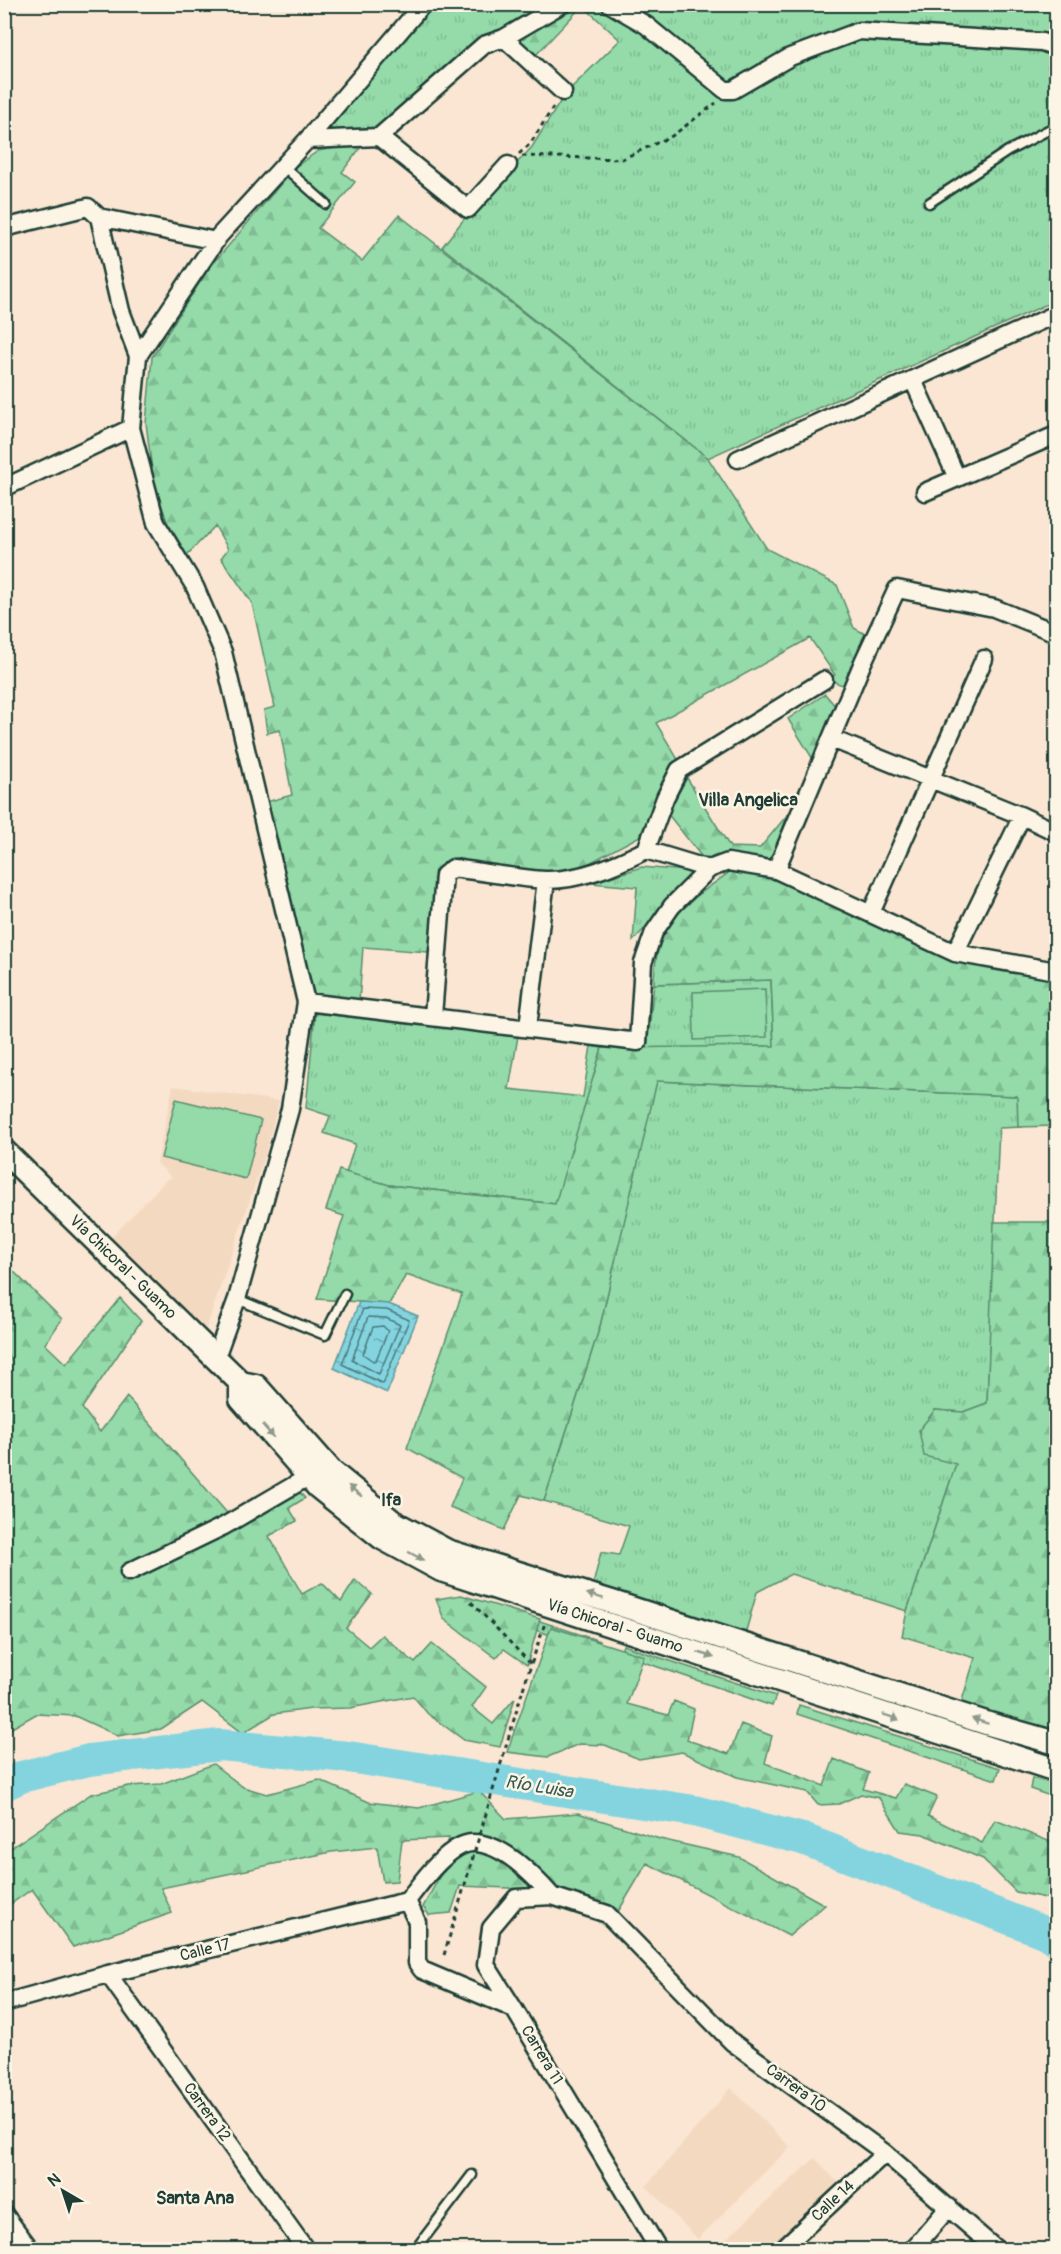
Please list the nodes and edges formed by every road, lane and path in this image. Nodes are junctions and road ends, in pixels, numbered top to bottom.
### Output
1 (423, 4) edge
2 (562, 4) edge
3 (610, 4) edge
4 (504, 38) junction
5 (1056, 47) edge
6 (733, 90) junction
7 (563, 92) joint
8 (1056, 126) edge
9 (379, 137) junction
10 (307, 140) junction
11 (513, 160) junction
12 (283, 166) junction
13 (929, 203) dead end
14 (326, 204) dead end
15 (99, 217) junction
16 (4, 228) edge
17 (216, 241) junction
18 (1056, 315) edge
19 (138, 356) junction
20 (913, 380) junction
21 (131, 428) junction
22 (1056, 435) edge
23 (738, 459) dead end
24 (957, 478) junction
25 (8, 486) dead end
26 (925, 492) dead end
27 (1056, 633) edge
28 (984, 659) dead end
29 (825, 680) dead end
30 (832, 738) junction
31 (931, 778) junction
32 (1022, 816) junction
33 (1056, 832) edge
34 (646, 850) junction
35 (709, 869) junction
36 (776, 870) junction
37 (546, 880) junction
38 (871, 913) junction
39 (955, 953) junction
40 (1056, 971) edge
41 (306, 1002) junction
42 (433, 1016) junction
43 (528, 1028) junction
44 (4, 1151) edge
45 (345, 1294) dead end
46 (237, 1299) junction
47 (216, 1357) junction
48 (319, 1479) junction
49 (129, 1572) dead end
50 (494, 1576) junction
51 (466, 1596) dead end
52 (551, 1605) junction
53 (622, 1617) junction
54 (794, 1660) junction
55 (531, 1664) junction
56 (787, 1682) junction
57 (1015, 1730) junction
58 (1056, 1743) edge
59 (1007, 1753) junction
60 (1056, 1770) edge
61 (552, 1896) junction
62 (407, 1901) junction
63 (444, 1955) dead end
64 (108, 1974) junction
65 (4, 2003) edge
66 (514, 2008) junction
67 (885, 2153) junction
68 (472, 2175) dead end
69 (949, 2206) junction
70 (4, 2214) edge
71 (10, 2233) edge
72 (31, 2250) edge
73 (306, 2250) edge
74 (415, 2250) edge
75 (659, 2250) edge
76 (781, 2250) edge
77 (912, 2250) edge
78 (997, 2250) edge

1 - 10 street
2 - 4 street
3 - 6 street
4 - 7 street
4 - 9 street
5 - 6 street
6 - 11 path
7 - 11 path
8 - 13 lane
9 - 10 street
9 - 11 street
10 - 12 street
12 - 14 lane
12 - 17 street
15 - 16 street
15 - 17 street
15 - 19 street
17 - 19 street
18 - 20 street
19 - 21 street
20 - 23 street
20 - 24 street
21 - 25 street
21 - 41 street
22 - 24 street
24 - 26 street
27 - 30 street
28 - 31 street
29 - 34 street
30 - 31 street
30 - 36 street
31 - 32 street
31 - 38 street
32 - 33 street
32 - 39 street
34 - 35 street
34 - 37 street
35 - 36 street
35 - 43 street
36 - 38 street
37 - 42 street
37 - 43 street
38 - 39 street
39 - 40 street
41 - 42 street
41 - 46 street
42 - 43 street
44 - 47 street, Vía Chicoral - Guamo
45 - 46 lane
46 - 47 street
47 - 48 street, Vía Chicoral - Guamo
48 - 49 street
48 - 50 street, Vía Chicoral - Guamo
50 - 52 street, Vía Chicoral - Guamo
53 -> 50 street, Vía Chicoral - Guamo
51 - 55 path
52 - 53 street, Vía Chicoral - Guamo
52 - 55 path
53 - 54 street, Vía Chicoral - Guamo
53 -> 56 street, Vía Chicoral - Guamo
54 - 56 street
57 -> 54 street, Vía Chicoral - Guamo
55 - 63 path, bridge
56 -> 59 street, Vía Chicoral - Guamo
57 - 58 street, Vía Chicoral - Guamo
57 - 59 street
59 - 60 street, Vía Chicoral - Guamo
61 - 62 street
61 - 66 street
61 - 67 street, Carrera 10
62 - 64 street, Calle 17
62 - 66 street, Carrera 11
64 - 65 street, Calle 17
64 - 73 street, Carrera 12
66 - 75 street, Carrera 11
67 - 69 street, Carrera 10
67 - 76 street, Calle 14
68 - 74 lane
69 - 77 street
69 - 78 street, Carrera 10
70 - 71 street
71 - 72 street

